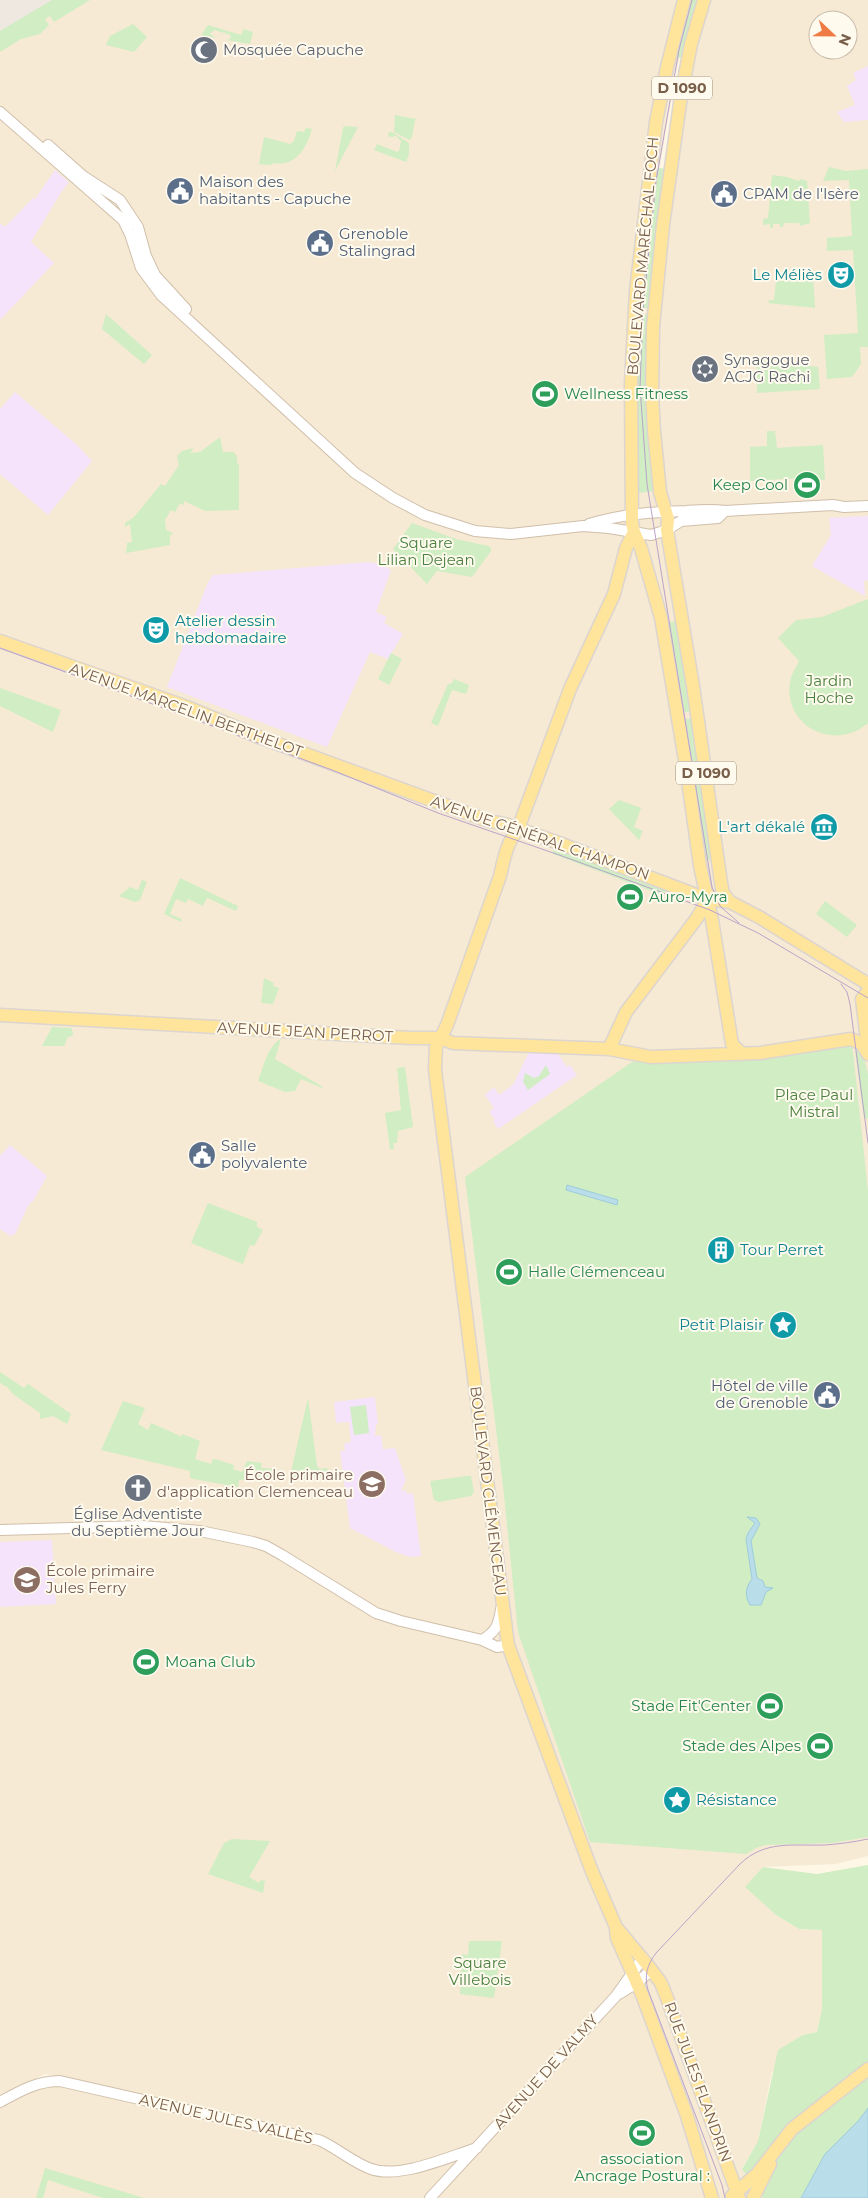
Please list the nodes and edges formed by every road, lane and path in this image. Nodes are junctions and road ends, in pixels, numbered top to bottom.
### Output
1 (684, 0) edge
2 (704, 0) edge
3 (0, 103) edge
4 (0, 112) edge
5 (228, 355) junction
6 (868, 500) edge
7 (833, 505) junction
8 (868, 506) edge
9 (665, 511) junction
10 (725, 511) junction
11 (634, 515) junction
12 (584, 526) junction
13 (667, 530) junction
14 (634, 532) junction
15 (0, 641) edge
16 (372, 778) joint
17 (518, 829) junction
18 (722, 883) junction
19 (707, 899) junction
20 (730, 902) junction
21 (697, 918) junction
22 (712, 920) junction
23 (868, 984) edge
24 (868, 991) edge
25 (0, 1016) edge
26 (440, 1038) junction
27 (418, 1039) junction
28 (609, 1049) junction
29 (868, 1049) edge
30 (740, 1052) junction
31 (868, 1054) edge
32 (434, 1070) junction
33 (0, 1530) edge
34 (502, 1601) junction
35 (482, 1640) junction
36 (508, 1644) junction
37 (616, 1927) junction
38 (643, 1958) junction
39 (651, 1970) junction
40 (635, 1978) junction
41 (868, 2069) edge
42 (0, 2102) edge
43 (695, 2140) junction
44 (477, 2148) junction
45 (774, 2152) junction
46 (438, 2160) junction
47 (451, 2175) junction
48 (736, 2196) edge
49 (430, 2198) edge
50 (712, 2198) edge
51 (725, 2198) edge
52 (753, 2198) edge

1 - 11 main road, BOULEVARD MARÉCHAL FOCH / D 1090
2 - 9 main road, BOULEVARD MARÉCHAL FOCH / D 1090
3 - 5 street
4 - 5 street
5 - 12 street
6 - 7 street
7 - 8 street
7 - 10 street
9 - 10 street
9 - 11 street
9 - 13 main road, D 1090
10 - 13 street
11 - 12 street
11 - 14 main road, D 1090
12 - 14 street
13 - 14 street
13 - 18 main road, D 1090
14 - 17 main road, BOULEVARD CLÉMENCEAU
14 - 19 main road, D 1090
15 - 16 main road, AVENUE MARCELIN BERTHELOT
16 - 17 main road, AVENUE GÉNÉRAL CHAMPON
17 - 19 main road, AVENUE GÉNÉRAL CHAMPON
17 - 26 main road, BOULEVARD CLÉMENCEAU
18 - 19 main road
18 - 20 main road, D 1090
19 - 20 main road, AVENUE GÉNÉRAL CHAMPON
19 - 21 main road
19 - 22 main road, D 1090
20 - 22 main road
20 - 23 main road, AVENUE GÉNÉRAL CHAMPON
21 - 22 main road
21 - 28 main road
22 - 30 main road, D 1090
24 - 29 main road
25 - 27 main road, AVENUE JEAN PERROT
26 - 27 main road, AVENUE JEAN PERROT
26 - 28 main road, AVENUE JEAN PERROT
26 - 32 main road, BOULEVARD CLÉMENCEAU
27 - 32 main road
28 - 30 main road
30 - 31 main road
32 - 34 main road, BOULEVARD CLÉMENCEAU
33 - 35 street
34 - 35 street
34 - 36 main road, BOULEVARD CLÉMENCEAU
35 - 36 street
36 - 37 main road, BOULEVARD CLÉMENCEAU
37 - 38 main road, BOULEVARD CLÉMENCEAU
37 - 40 main road, BOULEVARD CLÉMENCEAU
38 - 39 main road, RUE JULES FLANDRIN
38 - 40 street, AVENUE DE VALMY
39 - 40 street, AVENUE DE VALMY
39 - 48 main road, RUE JULES FLANDRIN
40 - 43 main road, RUE JULES FLANDRIN
40 - 44 street, AVENUE DE VALMY
41 - 45 main road
42 - 46 street, AVENUE JULES VALLÈS
43 - 50 main road, RUE JULES FLANDRIN
43 - 51 main road
44 - 46 street, AVENUE JULES VALLÈS
44 - 47 street, AVENUE DE VALMY
45 - 48 main road
45 - 52 main road
46 - 47 street
47 - 49 street, AVENUE DE VALMY

